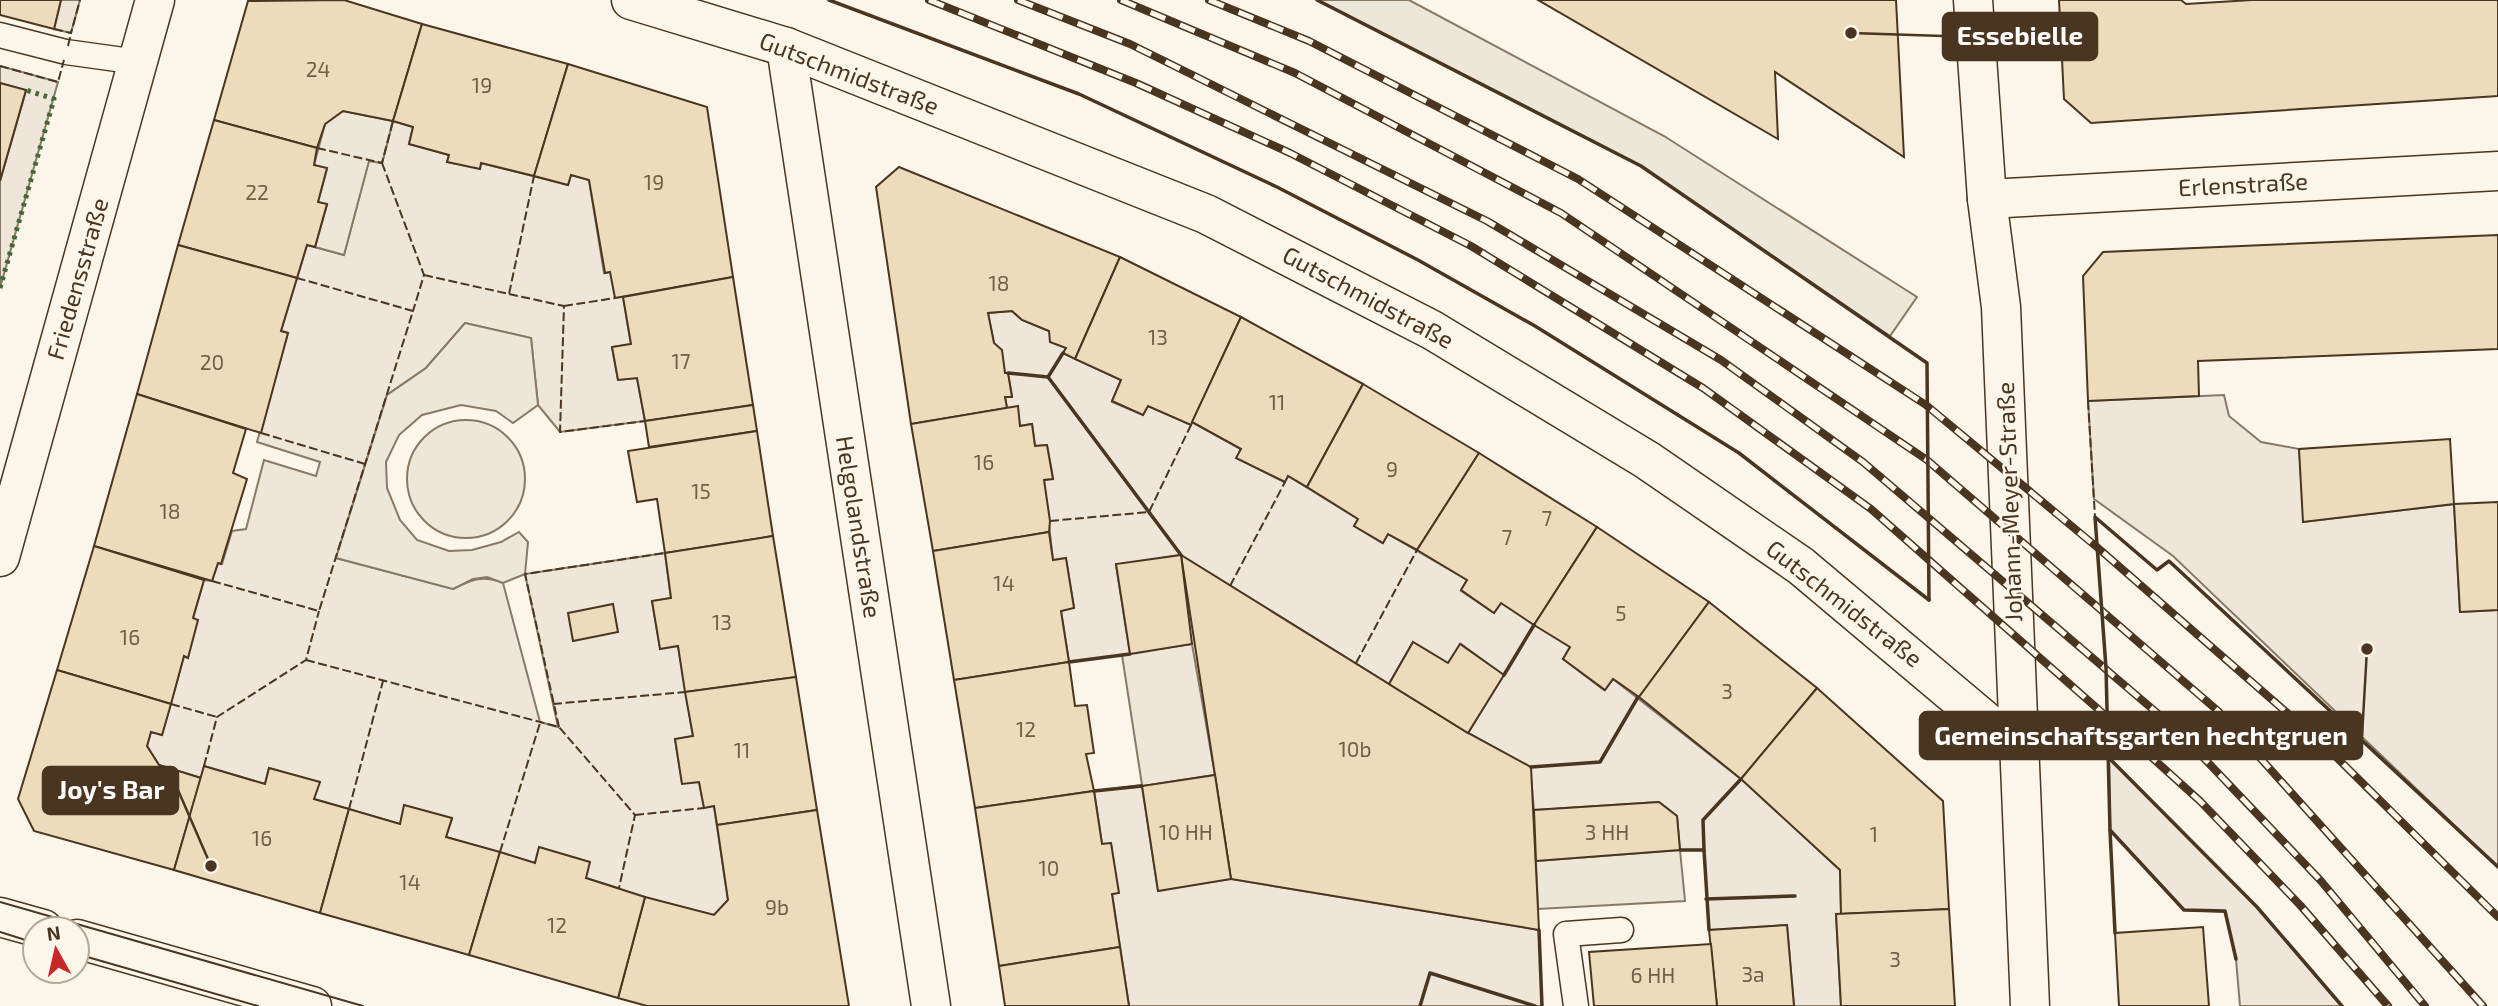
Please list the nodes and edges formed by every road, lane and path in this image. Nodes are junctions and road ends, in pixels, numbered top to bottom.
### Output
1 (155, 0) edge
2 (631, 0) edge
3 (1973, 0) edge
4 (0, 34) edge
5 (786, 47) junction
6 (138, 62) junction
7 (2498, 171) edge
8 (1987, 199) junction
9 (0, 557) edge
10 (2021, 751) junction
11 (0, 917) edge
12 (21, 923) edge
13 (1621, 930) dead end
14 (91, 943) edge
15 (312, 1006) edge
16 (931, 1006) edge
17 (1576, 1006) edge
18 (2031, 1006) edge

1 - 6 street, Friedensstraße
2 - 5 street, Gutschmidstraße
3 - 8 street, Johann-Meyer-Straße
4 - 6 lane
5 - 10 street, Gutschmidstraße
5 - 16 street, Helgolandstraße
6 - 9 street, Friedensstraße
7 - 8 street, Erlenstraße
8 - 10 street, Johann-Meyer-Straße
10 - 18 street, Johann-Meyer-Straße
11 - 12 street
13 - 17 lane
14 - 15 street

